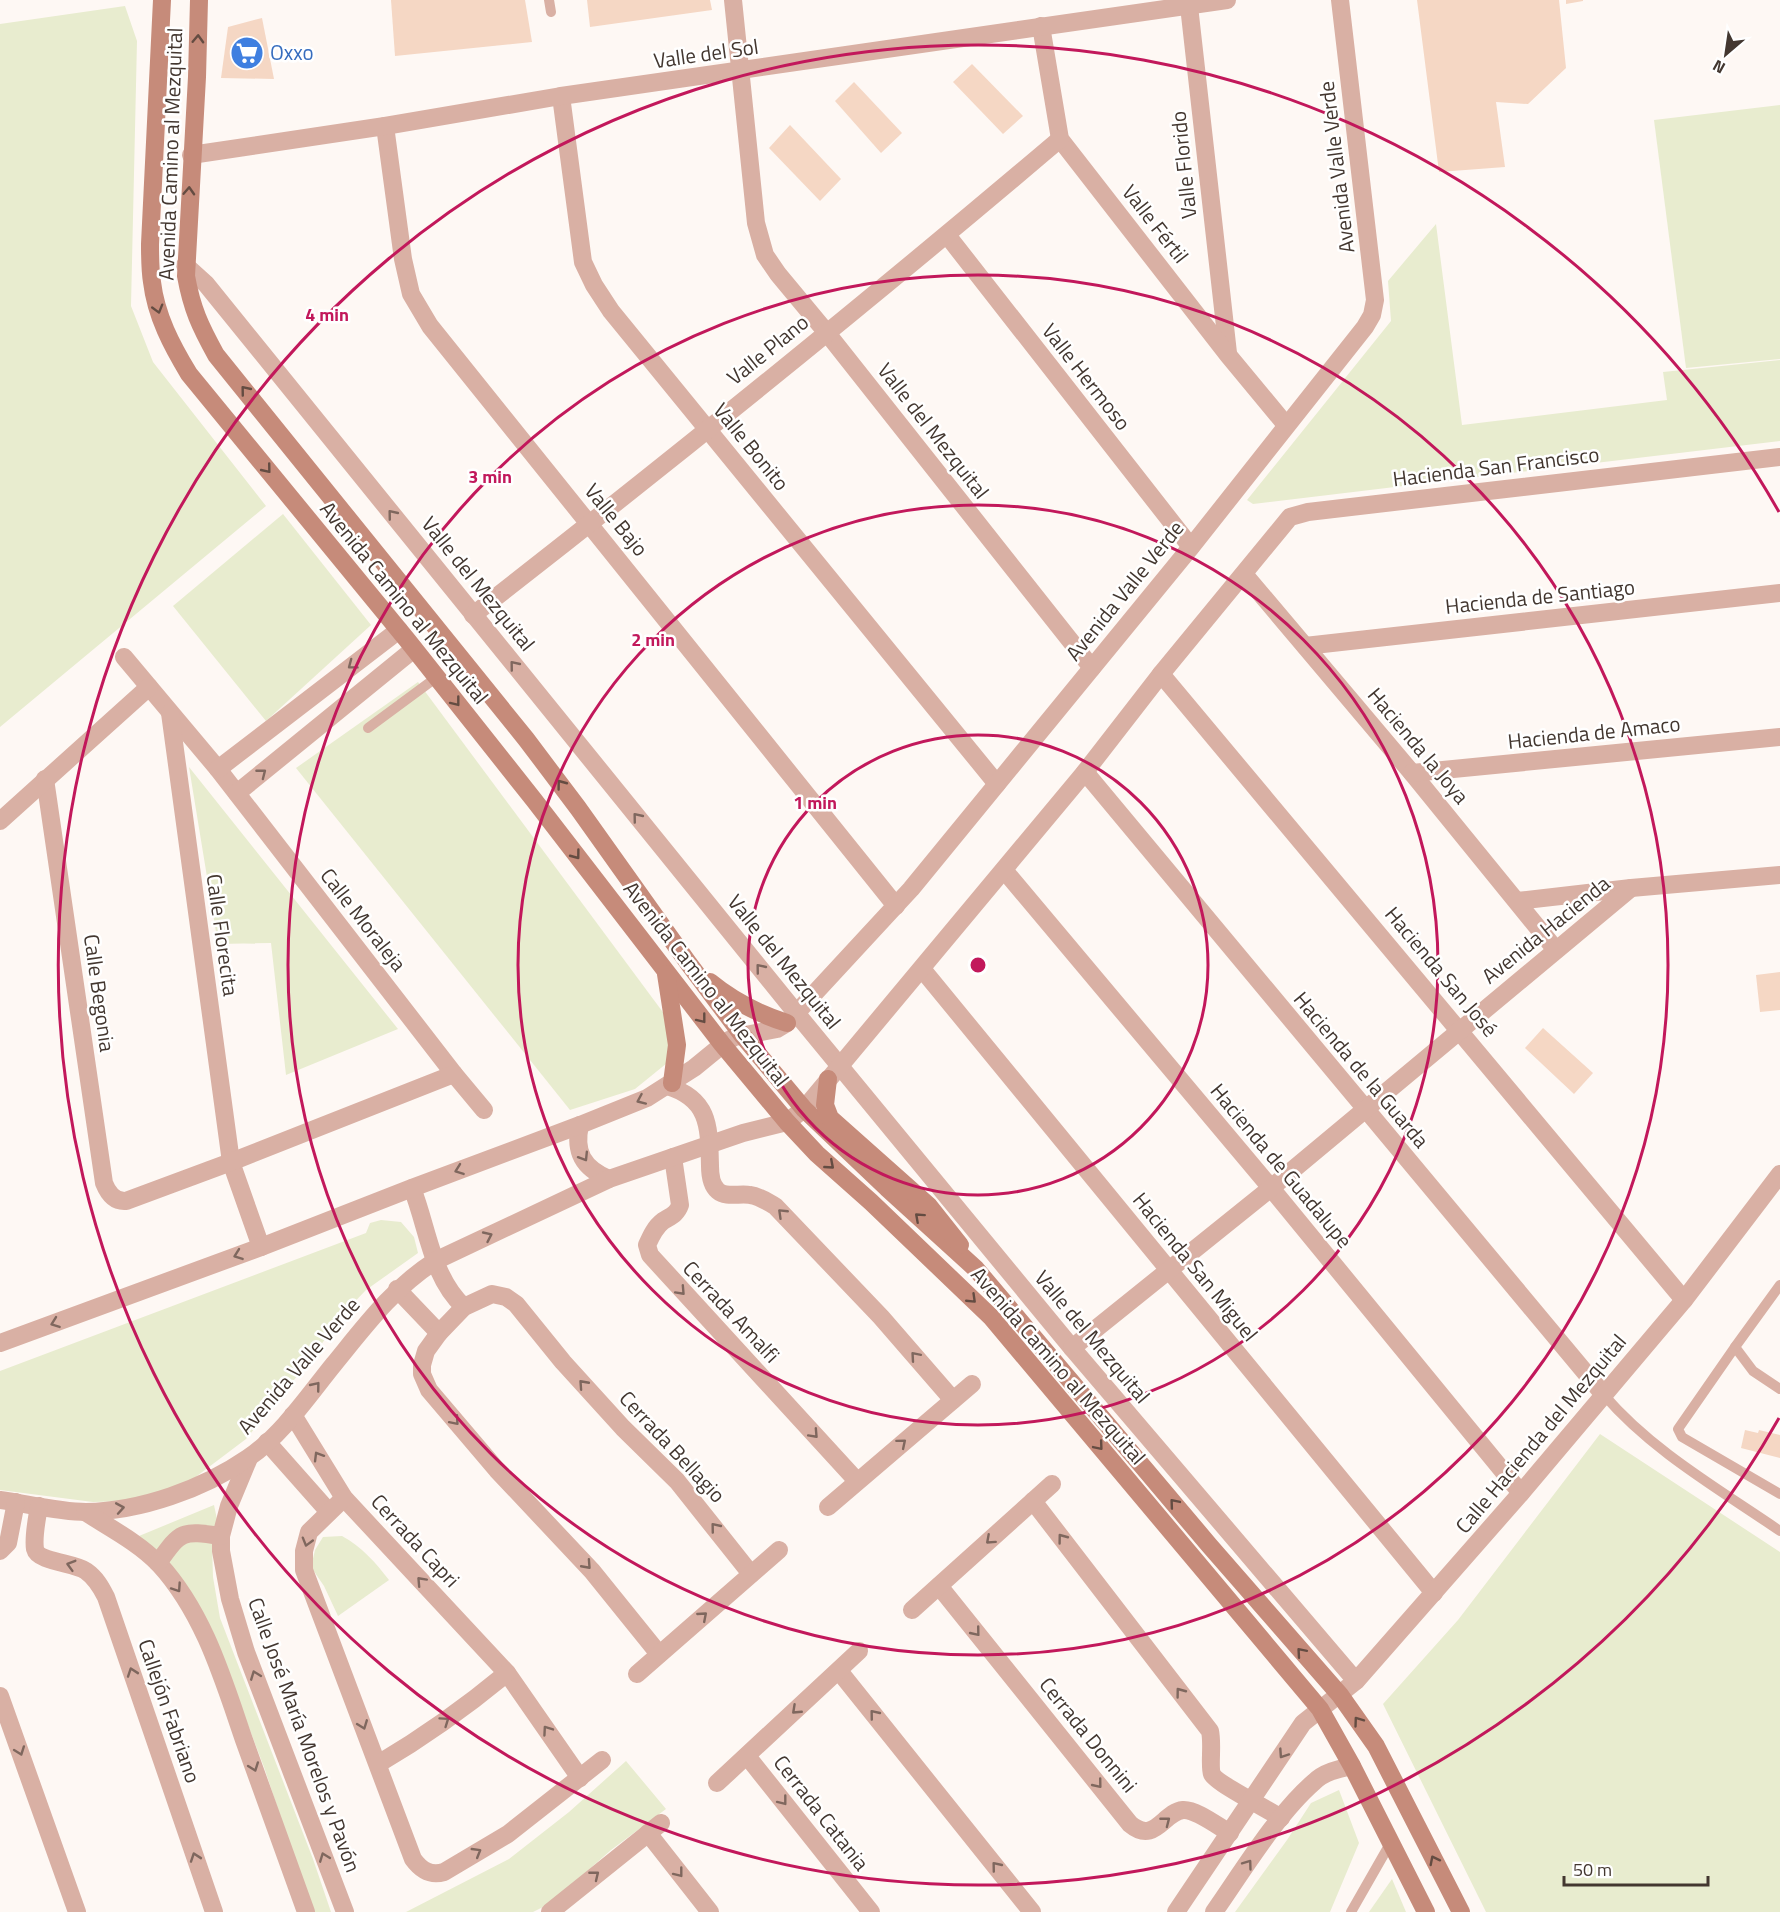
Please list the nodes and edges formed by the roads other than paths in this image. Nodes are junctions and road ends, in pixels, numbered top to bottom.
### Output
1 (162, 0) edge
2 (199, 0) edge
3 (549, 0) edge
4 (733, 0) edge
5 (1227, 0) edge
6 (1340, 0) edge
7 (1189, 6) junction
8 (551, 12) dead end
9 (1041, 27) junction
10 (741, 72) junction
11 (561, 96) junction
12 (385, 126) junction
13 (1060, 139) junction
14 (191, 155) junction
15 (946, 235) junction
16 (185, 265) junction
17 (826, 333) junction
18 (1228, 355) junction
19 (1286, 425) junction
20 (707, 428) junction
21 (1780, 457) edge
22 (590, 524) junction
23 (1191, 547) junction
24 (1244, 574) junction
25 (1780, 593) edge
26 (414, 599) junction
27 (473, 615) junction
28 (424, 626) junction
29 (399, 630) junction
30 (446, 642) junction
31 (1305, 646) junction
32 (414, 649) junction
33 (124, 657) dead end
34 (1092, 668) junction
35 (1161, 675) junction
36 (437, 677) junction
37 (148, 687) junction
38 (170, 713) junction
39 (290, 713) junction
40 (368, 728) dead end
41 (308, 736) junction
42 (1780, 737) edge
43 (218, 769) junction
44 (1085, 772) junction
45 (1412, 773) junction
46 (45, 779) junction
47 (997, 784) junction
48 (237, 793) junction
49 (0, 821) edge
50 (1004, 870) junction
51 (1780, 875) edge
52 (1631, 888) junction
53 (1516, 901) junction
54 (896, 906) junction
55 (1556, 950) junction
56 (689, 964) junction
57 (922, 969) junction
58 (666, 973) junction
59 (792, 1018) junction
60 (1460, 1030) junction
61 (743, 1036) junction
62 (722, 1044) junction
63 (833, 1072) junction
64 (454, 1074) junction
65 (669, 1084) junction
66 (804, 1108) junction
67 (1364, 1109) junction
68 (484, 1110) dead end
69 (787, 1122) junction
70 (580, 1125) junction
71 (710, 1145) junction
72 (673, 1156) junction
73 (231, 1162) junction
74 (1780, 1174) edge
75 (609, 1179) junction
76 (412, 1188) junction
77 (1271, 1188) junction
78 (261, 1247) junction
79 (435, 1261) junction
80 (976, 1269) junction
81 (1169, 1270) junction
82 (1780, 1285) edge
83 (397, 1289) junction
84 (1684, 1300) junction
85 (464, 1307) junction
86 (440, 1333) junction
87 (0, 1343) edge
88 (1735, 1347) junction
89 (1072, 1348) junction
90 (972, 1384) dead end
91 (1780, 1389) edge
92 (1604, 1395) junction
93 (953, 1400) junction
94 (292, 1415) junction
95 (267, 1442) junction
96 (249, 1458) junction
97 (857, 1481) junction
98 (1052, 1484) dead end
99 (1521, 1493) junction
100 (1780, 1494) edge
101 (344, 1498) junction
102 (8, 1501) edge
103 (1034, 1501) junction
104 (39, 1506) junction
105 (828, 1507) dead end
106 (85, 1512) junction
107 (329, 1512) junction
108 (1780, 1531) edge
109 (221, 1536) junction
110 (779, 1550) dead end
111 (0, 1551) edge
112 (158, 1563) junction
113 (751, 1574) junction
114 (939, 1586) junction
115 (1434, 1593) junction
116 (912, 1610) dead end
117 (859, 1652) dead end
118 (658, 1654) junction
119 (839, 1671) junction
120 (507, 1673) junction
121 (637, 1674) dead end
122 (1356, 1681) junction
123 (1340, 1695) junction
124 (0, 1696) edge
125 (1320, 1709) junction
126 (747, 1756) junction
127 (602, 1760) dead end
128 (378, 1764) junction
129 (1352, 1766) junction
130 (580, 1778) junction
131 (717, 1783) dead end
132 (1252, 1800) junction
133 (1281, 1818) junction
134 (1230, 1833) junction
135 (1391, 1842) junction
136 (77, 1912) edge
137 (214, 1912) edge
138 (306, 1912) edge
139 (345, 1912) edge
140 (550, 1912) edge
141 (710, 1912) edge
142 (871, 1912) edge
143 (1032, 1912) edge
144 (1176, 1912) edge
145 (1214, 1912) edge
146 (1351, 1912) edge
147 (1426, 1912) edge
148 (1461, 1912) edge

1 -> 29 main road, Avenida Camino al Mezquital
14 -> 2 main road, Avenida Camino al Mezquital
3 - 8 lane
4 - 10 street, Valle del Mezquital
5 - 7 street, Valle del Sol
6 - 19 street, Avenida Valle Verde
7 - 9 street, Valle del Sol
7 - 18 street, Valle Florido
9 - 10 street, Valle del Sol
9 - 13 street, Valle Fértil
10 - 11 street, Valle del Sol
10 - 17 street, Valle del Mezquital
11 - 12 street, Valle del Sol
11 - 20 street, Valle Bonito
12 - 14 street, Valle del Sol
12 - 22 street, Valle Bajo
13 - 15 street, Valle Plano
13 - 18 street, Valle Fértil
16 -> 14 main road, Avenida Camino al Mezquital
15 - 17 street, Valle Plano
15 - 23 street, Valle Hermoso
26 -> 16 main road, Avenida Camino al Mezquital
27 -> 16 street, Valle del Mezquital
17 - 20 street, Valle Plano
17 - 34 street, Valle del Mezquital
18 - 19 street, Valle Fértil
19 - 23 street, Avenida Valle Verde
20 - 22 street, Valle Plano
20 - 47 street, Valle Bonito
21 - 24 street, Hacienda San Francisco
22 - 27 street, Valle Plano
22 - 54 street, Valle Bajo
23 - 34 street, Avenida Valle Verde
24 - 31 street, Hacienda la Joya
24 - 35 street, Avenida Valle Verde
25 - 31 street, Hacienda de Santiago
26 - 28 main road
26 - 30 main road, Avenida Camino al Mezquital
59 -> 27 street, Valle del Mezquital
28 - 29 main road
28 - 30 main road
28 - 32 main road
29 - 32 main road, Avenida Camino al Mezquital
29 -> 39 street
56 -> 30 main road, Avenida Camino al Mezquital
31 - 45 street, Hacienda la Joya
32 - 36 main road, Avenida Camino al Mezquital
32 - 41 street
33 - 37 street, Calle Moraleja
34 - 47 street, Avenida Valle Verde
35 - 44 street, Avenida Valle Verde
35 - 60 street, Hacienda San José
36 - 40 lane
36 -> 58 main road, Avenida Camino al Mezquital
37 - 38 street, Calle Moraleja
37 - 46 street
38 - 43 street, Calle Moraleja
38 - 73 street, Calle Florecita
39 - 41 street
39 - 43 street
48 -> 41 street
42 - 45 street, Hacienda de Amaco
43 - 48 street, Calle Moraleja
44 - 50 street, Avenida Valle Verde
44 - 67 street, Hacienda de la Guarda
45 - 53 street, Hacienda la Joya
46 - 49 street
46 - 73 street, Calle Begonia
47 - 54 street, Avenida Valle Verde
48 - 64 street, Calle Moraleja
50 - 57 street, Avenida Valle Verde
50 - 77 street, Hacienda de Guadalupe
51 - 52 street, Avenida Hacienda
52 - 53 street, Avenida Hacienda
52 - 55 street, Avenida Hacienda
53 - 55 street, Hacienda la Joya
54 - 59 street, Avenida Valle Verde
55 - 60 street, Avenida Hacienda
56 - 59 main road
56 - 61 main road, Avenida Camino al Mezquital
57 - 63 street, Avenida Valle Verde
57 - 81 street, Hacienda San Miguel
58 -> 62 main road, Avenida Camino al Mezquital
58 - 65 main road
59 - 61 street, Avenida Valle Verde
59 - 63 street, Valle del Mezquital
60 - 67 street, Avenida Hacienda
60 - 84 street, Hacienda San José
61 - 62 street, Avenida Valle Verde
61 - 66 main road, Avenida Camino al Mezquital
62 - 65 street, Avenida Valle Verde
62 - 69 main road, Avenida Camino al Mezquital
63 - 66 street, Avenida Valle Verde
63 - 80 main road
63 - 89 street, Valle del Mezquital
64 - 68 street, Calle Moraleja
64 - 73 street
65 -> 70 street, Avenida Valle Verde
65 - 71 street
66 - 69 street, Avenida Valle Verde
80 -> 66 main road, Avenida Camino al Mezquital
67 - 77 street, Avenida Hacienda
67 - 92 street, Hacienda de la Guarda
69 - 71 street, Avenida Valle Verde
69 -> 125 main road, Avenida Camino al Mezquital
70 -> 75 street
70 -> 76 street, Avenida Valle Verde
71 - 72 street, Avenida Valle Verde
93 -> 71 street
72 - 75 street, Avenida Valle Verde
72 -> 97 street, Cerrada Amalfi
73 - 78 street, Calle Florecita
74 - 84 street, Calle Hacienda del Mezquital
79 -> 75 street, Avenida Valle Verde
76 - 78 street, Avenida Valle Verde
76 - 79 street
77 - 81 street, Avenida Hacienda
77 - 99 street, Hacienda de Guadalupe
78 -> 87 street, Avenida Valle Verde
79 - 83 street, Avenida Valle Verde
79 - 85 street
123 -> 80 main road, Avenida Camino al Mezquital
81 - 89 street, Avenida Hacienda
81 - 115 street, Hacienda San Miguel
82 - 88 lane
83 - 86 street
94 -> 83 street, Avenida Valle Verde
84 - 92 street, Calle Hacienda del Mezquital
85 - 86 street, Cerrada Bellagio
113 -> 85 street, Cerrada Bellagio
86 -> 118 street, Cerrada Bellagio
88 - 91 lane
88 - 100 lane
89 - 122 street, Valle del Mezquital
90 - 93 street
92 - 99 street, Calle Hacienda del Mezquital
92 - 108 lane
97 -> 93 street
94 - 95 street, Avenida Valle Verde
101 -> 94 street
95 - 96 street, Avenida Valle Verde
95 - 107 street
106 -> 96 street, Avenida Valle Verde
96 - 109 street, Calle José María Morelos y Pavón
97 - 105 street
98 - 103 street
99 - 115 street, Calle Hacienda del Mezquital
101 - 107 street, Cerrada Capri
120 -> 101 street, Cerrada Capri
102 - 104 street, Avenida Valle Verde
102 - 111 street
103 -> 114 street
132 -> 103 street
104 - 106 street, Avenida Valle Verde
137 -> 104 street, Callejón Fabriano
106 - 112 street
107 -> 128 street, Cerrada Capri
109 - 112 street
139 -> 109 street, Calle José María Morelos y Pavón
110 - 113 street
112 -> 138 street
118 -> 113 street
114 - 116 street
114 -> 134 street, Cerrada Donnini
115 - 122 street, Calle Hacienda del Mezquital
117 - 119 street, Cerrada Catania
118 - 121 street
119 -> 126 street, Cerrada Catania
143 -> 119 street
128 -> 120 street
130 -> 120 street, Cerrada Capri
122 - 123 street, Calle Hacienda del Mezquital
123 - 125 street, Calle Hacienda del Mezquital
148 -> 123 main road, Avenida Camino al Mezquital
124 -> 136 street
125 - 129 main road, Avenida Camino al Mezquital
125 -> 132 street, Calle Hacienda del Mezquital
126 - 131 street
126 -> 142 street, Cerrada Catania
127 - 130 street
128 -> 130 street, Cerrada Capri
129 - 133 street
129 - 135 main road, Avenida Camino al Mezquital
132 - 133 street
132 - 134 street, Calle Hacienda del Mezquital
145 -> 133 street
134 - 144 street, Calle Hacienda del Mezquital
135 - 146 lane
135 - 147 main road, Avenida Camino al Mezquital
140 -> 141 street

